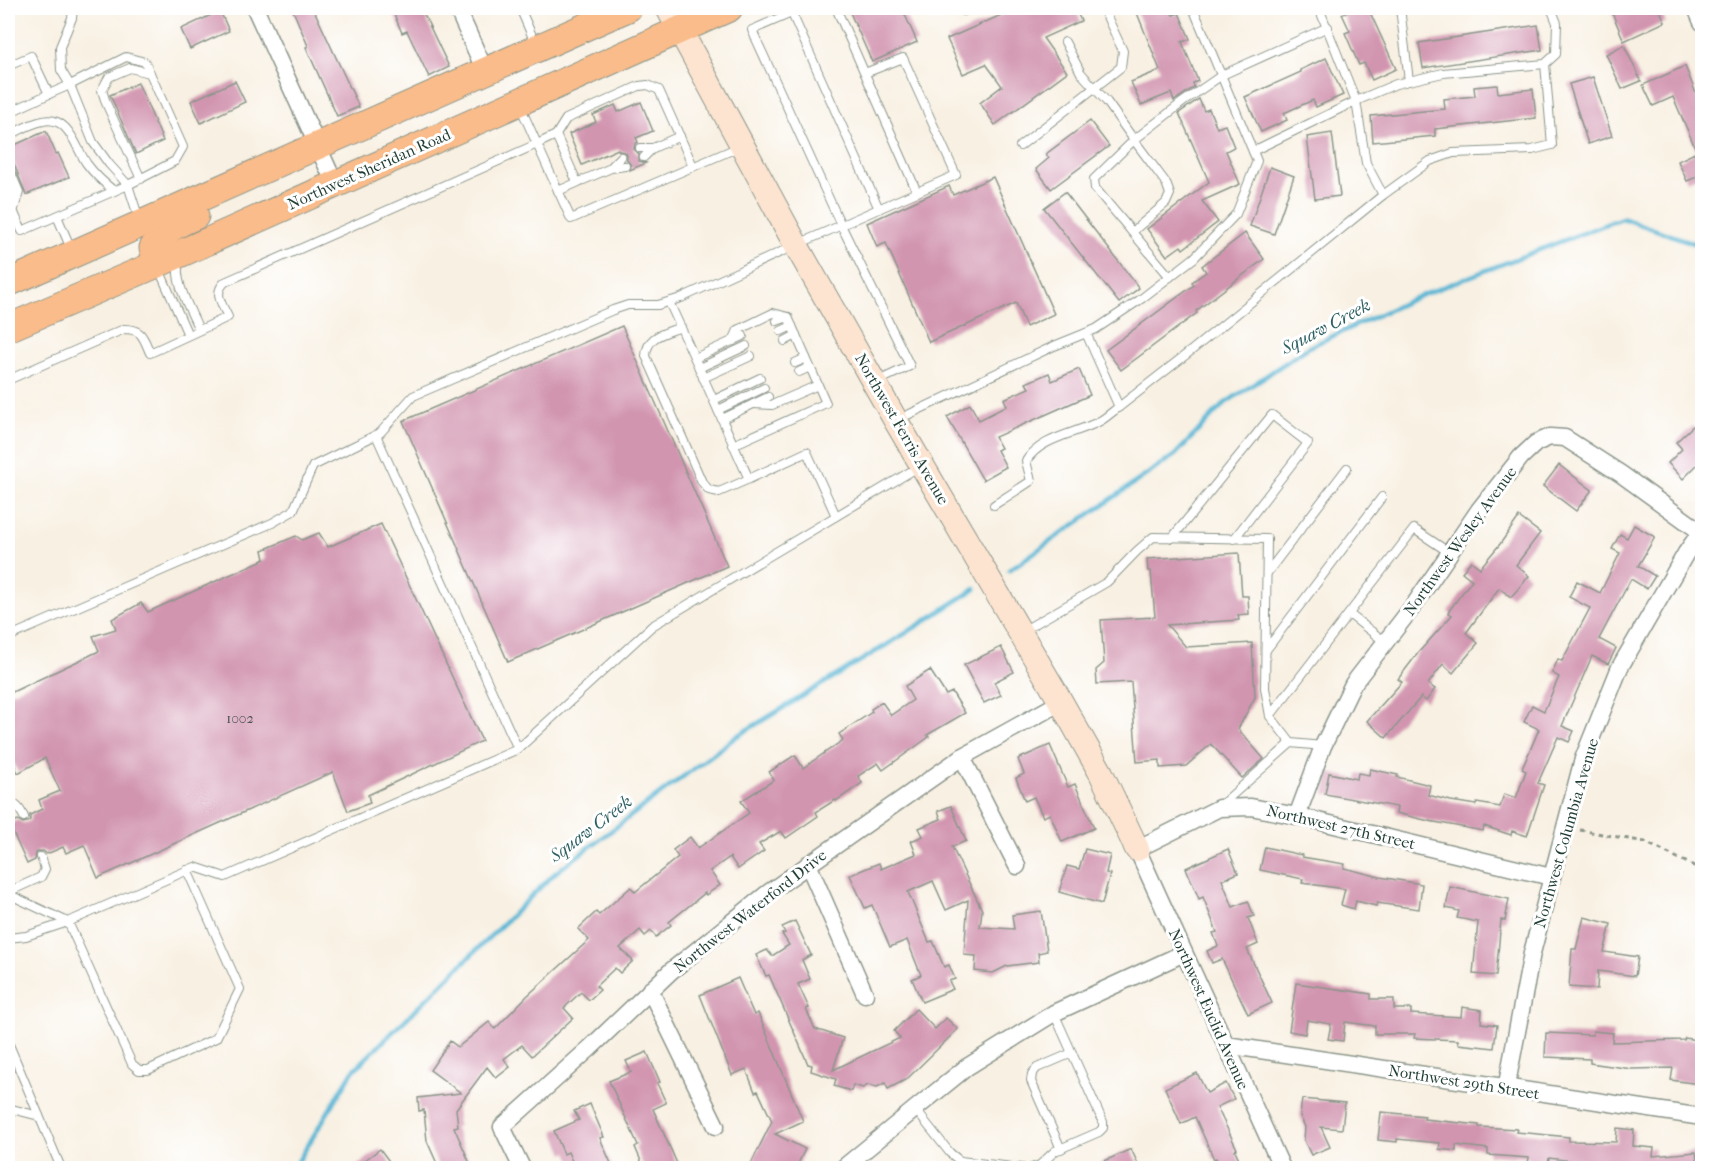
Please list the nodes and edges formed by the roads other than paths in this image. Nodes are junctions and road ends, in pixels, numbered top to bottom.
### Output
1 (73, 8) edge
2 (255, 8) edge
3 (457, 8) edge
4 (520, 8) edge
5 (628, 8) edge
6 (729, 8) edge
7 (803, 8) edge
8 (837, 8) edge
9 (963, 8) edge
10 (970, 8) edge
11 (1103, 8) edge
12 (1193, 8) edge
13 (1319, 8) edge
14 (1400, 8) edge
15 (1481, 8) edge
16 (1499, 8) edge
17 (1551, 8) edge
18 (1696, 8) edge
19 (790, 10) edge
20 (674, 19) edge
21 (1702, 22) edge
22 (1328, 27) junction
23 (1065, 42) dead end
24 (537, 48) junction
25 (1545, 64) junction
26 (8, 66) edge
27 (485, 71) junction
28 (150, 73) junction
29 (865, 73) junction
30 (1222, 75) junction
31 (1409, 81) junction
32 (70, 86) junction
33 (1094, 89) junction
34 (49, 94) junction
35 (1356, 101) junction
36 (518, 102) junction
37 (8, 113) edge
38 (556, 135) junction
39 (8, 136) edge
40 (680, 136) junction
41 (1134, 140) junction
42 (317, 144) junction
43 (537, 144) junction
44 (742, 146) junction
45 (1020, 146) dead end
46 (640, 148) dead end
47 (653, 148) junction
48 (1253, 151) junction
49 (621, 157) dead end
50 (644, 157) dead end
51 (8, 166) edge
52 (625, 166) dead end
53 (693, 166) junction
54 (611, 168) junction
55 (253, 173) junction
56 (141, 179) junction
57 (577, 182) junction
58 (336, 184) junction
59 (128, 185) junction
60 (114, 191) junction
61 (558, 191) junction
62 (917, 192) junction
63 (1383, 195) junction
64 (8, 199) edge
65 (879, 209) junction
66 (13, 212) junction
67 (57, 216) junction
68 (141, 224) junction
69 (841, 225) junction
70 (1132, 232) junction
71 (796, 245) junction
72 (185, 250) junction
73 (74, 254) junction
74 (157, 264) junction
75 (1170, 277) junction
76 (8, 283) edge
77 (669, 302) junction
78 (8, 314) edge
79 (788, 317) junction
80 (777, 321) dead end
81 (792, 326) junction
82 (681, 327) junction
83 (8, 328) edge
84 (199, 330) junction
85 (781, 331) dead end
86 (1086, 333) junction
87 (188, 335) junction
88 (796, 335) junction
89 (743, 336) dead end
90 (785, 340) dead end
91 (732, 341) junction
92 (746, 346) dead end
93 (751, 356) dead end
94 (695, 358) junction
95 (806, 358) junction
96 (795, 363) dead end
97 (810, 367) junction
98 (699, 368) junction
99 (799, 372) dead end
100 (703, 378) junction
101 (760, 378) dead end
102 (8, 380) edge
103 (804, 381) dead end
104 (816, 381) junction
105 (875, 383) junction
106 (764, 388) dead end
107 (768, 397) dead end
108 (714, 400) junction
109 (754, 404) junction
110 (1119, 407) junction
111 (718, 410) junction
112 (722, 419) junction
113 (896, 421) junction
114 (376, 435) junction
115 (733, 445) junction
116 (922, 465) junction
117 (1347, 468) dead end
118 (748, 479) junction
119 (1382, 497) dead end
120 (994, 505) dead end
121 (836, 516) junction
122 (1702, 531) edge
123 (1172, 538) junction
124 (1234, 539) junction
125 (1450, 554) junction
126 (1267, 574) junction
127 (1349, 614) junction
128 (1021, 632) junction
129 (8, 637) edge
130 (1385, 642) junction
131 (1266, 651) junction
132 (1061, 702) junction
133 (1270, 716) junction
134 (1291, 743) junction
135 (1323, 747) junction
136 (518, 749) junction
137 (962, 757) junction
138 (8, 802) edge
139 (1219, 808) junction
140 (1297, 816) junction
141 (24, 817) dead end
142 (1137, 849) junction
143 (42, 857) dead end
144 (808, 864) junction
145 (1017, 866) dead end
146 (187, 870) junction
147 (1551, 877) junction
148 (8, 893) edge
149 (68, 922) junction
150 (8, 938) edge
151 (1184, 953) junction
152 (651, 990) junction
153 (865, 994) dead end
154 (1054, 1013) junction
155 (8, 1042) edge
156 (1226, 1045) junction
157 (1072, 1053) junction
158 (1506, 1089) junction
159 (8, 1108) edge
160 (915, 1108) junction
161 (39, 1116) junction
162 (1702, 1117) edge
163 (716, 1126) dead end
164 (1061, 1149) junction
165 (61, 1168) edge
166 (522, 1168) edge
167 (843, 1168) edge
168 (1022, 1168) edge
169 (1032, 1168) edge
170 (1281, 1168) edge

1 - 32 lane
2 - 42 street
3 - 27 street
4 - 24 lane
5 - 24 main road
6 - 20 main road, Northwest Sheridan Road
7 - 19 lane
8 - 29 lane
9 - 10 lane
11 - 33 lane
12 - 30 lane
13 - 22 lane
14 - 31 lane
15 - 16 lane
17 - 25 lane
18 - 21 street
19 - 65 lane
19 - 69 lane
20 - 36 main road, Northwest Sheridan Road
20 - 44 street, Northwest Ferris Avenue
22 - 30 lane
22 - 35 lane
23 - 33 lane
24 - 27 main road
25 - 31 lane
25 - 63 lane
26 - 34 lane
27 - 42 main road
28 - 32 lane
28 - 56 lane
28 - 56 lane
29 - 62 lane
29 - 62 lane
30 - 41 lane
30 - 48 lane
31 - 35 lane
32 - 34 lane
32 - 59 lane
33 - 41 lane
33 - 45 lane
34 - 37 lane
35 - 48 lane
35 - 63 lane
36 - 43 lane
36 - 58 main road, Northwest Sheridan Road
38 - 40 lane
38 - 43 lane
38 - 57 lane
39 - 60 lane
40 - 47 lane
40 - 53 lane
41 - 70 lane
41 - 70 lane
42 - 55 main road
42 - 58 street
43 - 61 lane
43 - 84 lane
44 - 53 lane
44 - 71 street, Northwest Ferris Avenue
46 - 47 lane
47 - 50 lane
48 - 75 lane
49 - 54 lane
51 - 66 lane
52 - 54 lane
53 - 61 lane
54 - 57 lane
55 - 68 main road
55 - 74 main road
56 - 59 lane
57 - 61 lane
58 - 72 main road, Northwest Sheridan Road
59 - 60 lane
59 - 68 lane
60 - 67 lane
62 - 65 lane
63 - 110 lane
64 - 66 lane
65 - 69 lane
66 - 67 lane
67 - 73 lane
68 - 73 main road
68 - 78 main road
69 - 71 lane
69 - 105 lane
70 - 75 lane
71 - 77 lane
71 - 105 street, Northwest Ferris Avenue
72 - 74 main road, Northwest Sheridan Road
72 - 84 lane
73 - 76 main road
74 - 83 main road, Northwest Sheridan Road
74 - 87 lane
75 - 86 lane
77 - 82 lane
77 - 114 lane
79 - 80 lane
79 - 81 lane
79 - 91 lane
81 - 85 lane
81 - 88 lane
82 - 94 lane
82 - 118 lane
84 - 87 lane
86 - 110 lane
86 - 113 lane
87 - 102 lane
88 - 90 lane
88 - 95 lane
89 - 91 lane
91 - 94 lane
92 - 98 lane
93 - 100 lane
94 - 98 lane
95 - 96 lane
95 - 97 lane
97 - 99 lane
97 - 104 lane
98 - 100 lane
100 - 108 lane
101 - 108 lane
103 - 104 lane
104 - 109 lane
104 - 115 lane
105 - 113 street, Northwest Ferris Avenue
106 - 111 lane
107 - 109 lane
108 - 111 lane
109 - 112 lane
110 - 120 lane
111 - 112 lane
112 - 115 lane
113 - 116 street, Northwest Ferris Avenue
114 - 129 lane
114 - 136 lane
115 - 118 lane
116 - 121 lane
116 - 128 street, Northwest Ferris Avenue
117 - 126 lane
118 - 121 lane
119 - 131 lane
121 - 136 lane
122 - 125 street, Northwest Wesley Avenue
122 - 147 street, Northwest Columbia Avenue
123 - 124 lane
123 - 124 lane
123 - 128 lane
124 - 126 lane
125 - 127 lane
125 - 130 street, Northwest Wesley Avenue
126 - 131 lane
127 - 130 lane
127 - 133 lane
128 - 132 street, Northwest Ferris Avenue
130 - 135 street, Northwest Wesley Avenue
131 - 133 lane
132 - 137 street, Northwest Waterford Drive
132 - 142 street, Northwest Ferris Avenue
133 - 134 lane
134 - 135 lane
134 - 139 lane
135 - 140 street, Northwest Wesley Avenue
136 - 146 lane
137 - 144 street, Northwest Waterford Drive
137 - 145 street
138 - 141 lane
139 - 140 street, Northwest 27th Street
139 - 142 street, Northwest 27th Street
140 - 147 street, Northwest 27th Street
142 - 151 street, Northwest Euclid Avenue
143 - 148 lane
144 - 152 street, Northwest Waterford Drive
144 - 153 street
146 - 149 lane
146 - 149 lane
147 - 158 street, Northwest Columbia Avenue
148 - 149 lane
149 - 150 lane
151 - 154 street
151 - 156 street, Northwest Euclid Avenue
152 - 163 street
152 - 166 street, Northwest Waterford Drive
154 - 157 lane
154 - 160 street
155 - 161 lane
156 - 158 street, Northwest 29th Street
156 - 170 street, Northwest Euclid Avenue
157 - 164 lane
157 - 164 lane
158 - 162 street, Northwest 29th Street
159 - 161 lane
160 - 167 street
160 - 168 lane
161 - 165 lane
164 - 169 lane

